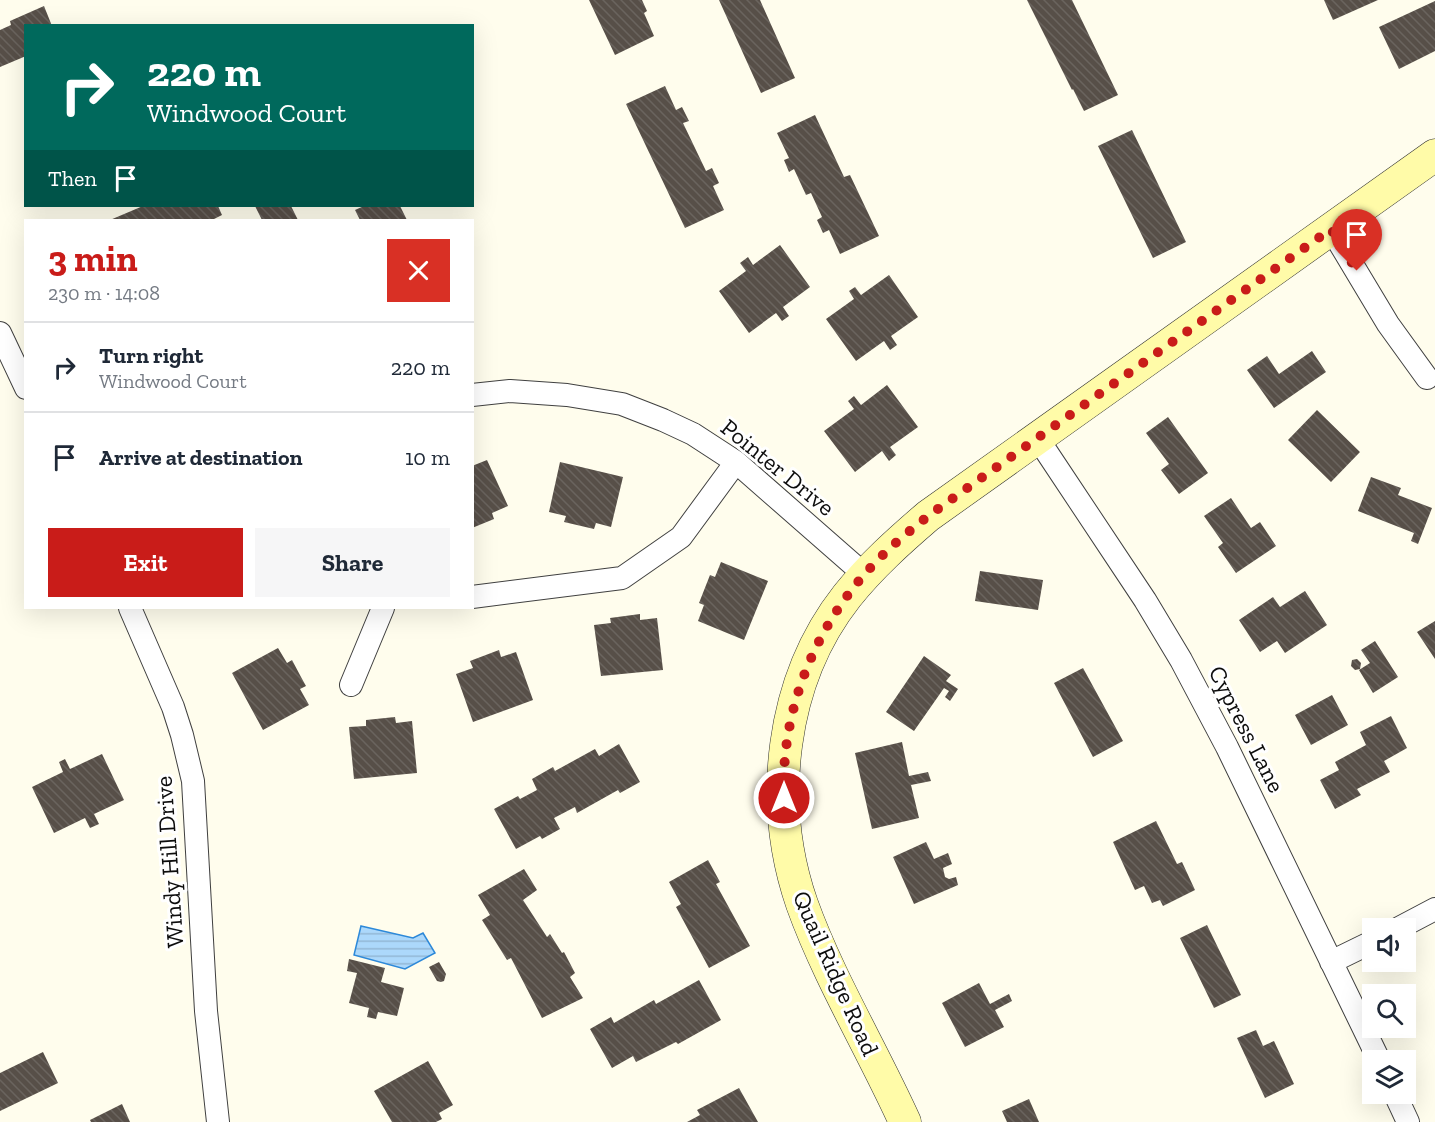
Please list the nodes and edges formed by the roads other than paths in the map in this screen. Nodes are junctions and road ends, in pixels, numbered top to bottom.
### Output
1 (1435, 155) edge
2 (1331, 229) junction
3 (0, 333) edge
4 (1426, 378) dead end
5 (24, 384) edge
6 (474, 395) edge
7 (1038, 439) junction
8 (736, 462) junction
9 (865, 575) junction
10 (474, 597) edge
11 (130, 609) edge
12 (383, 609) edge
13 (351, 685) dead end
14 (1435, 909) edge
15 (1416, 919) edge
16 (1362, 947) edge
17 (1331, 962) junction
18 (1374, 1050) edge
19 (1400, 1104) edge
20 (218, 1122) edge
21 (905, 1122) edge
22 (1408, 1122) edge

1 - 2 street, Quail Ridge Road
2 - 4 street
2 - 7 street, Quail Ridge Road
3 - 5 street
6 - 8 street, Pointer Drive
7 - 9 street, Quail Ridge Road
7 - 17 street, Cypress Lane
8 - 9 street, Pointer Drive
8 - 10 street
9 - 21 street, Quail Ridge Road
11 - 20 street, Windy Hill Drive
12 - 13 street
14 - 15 street
16 - 17 street
17 - 18 street, Cypress Lane
19 - 22 street

